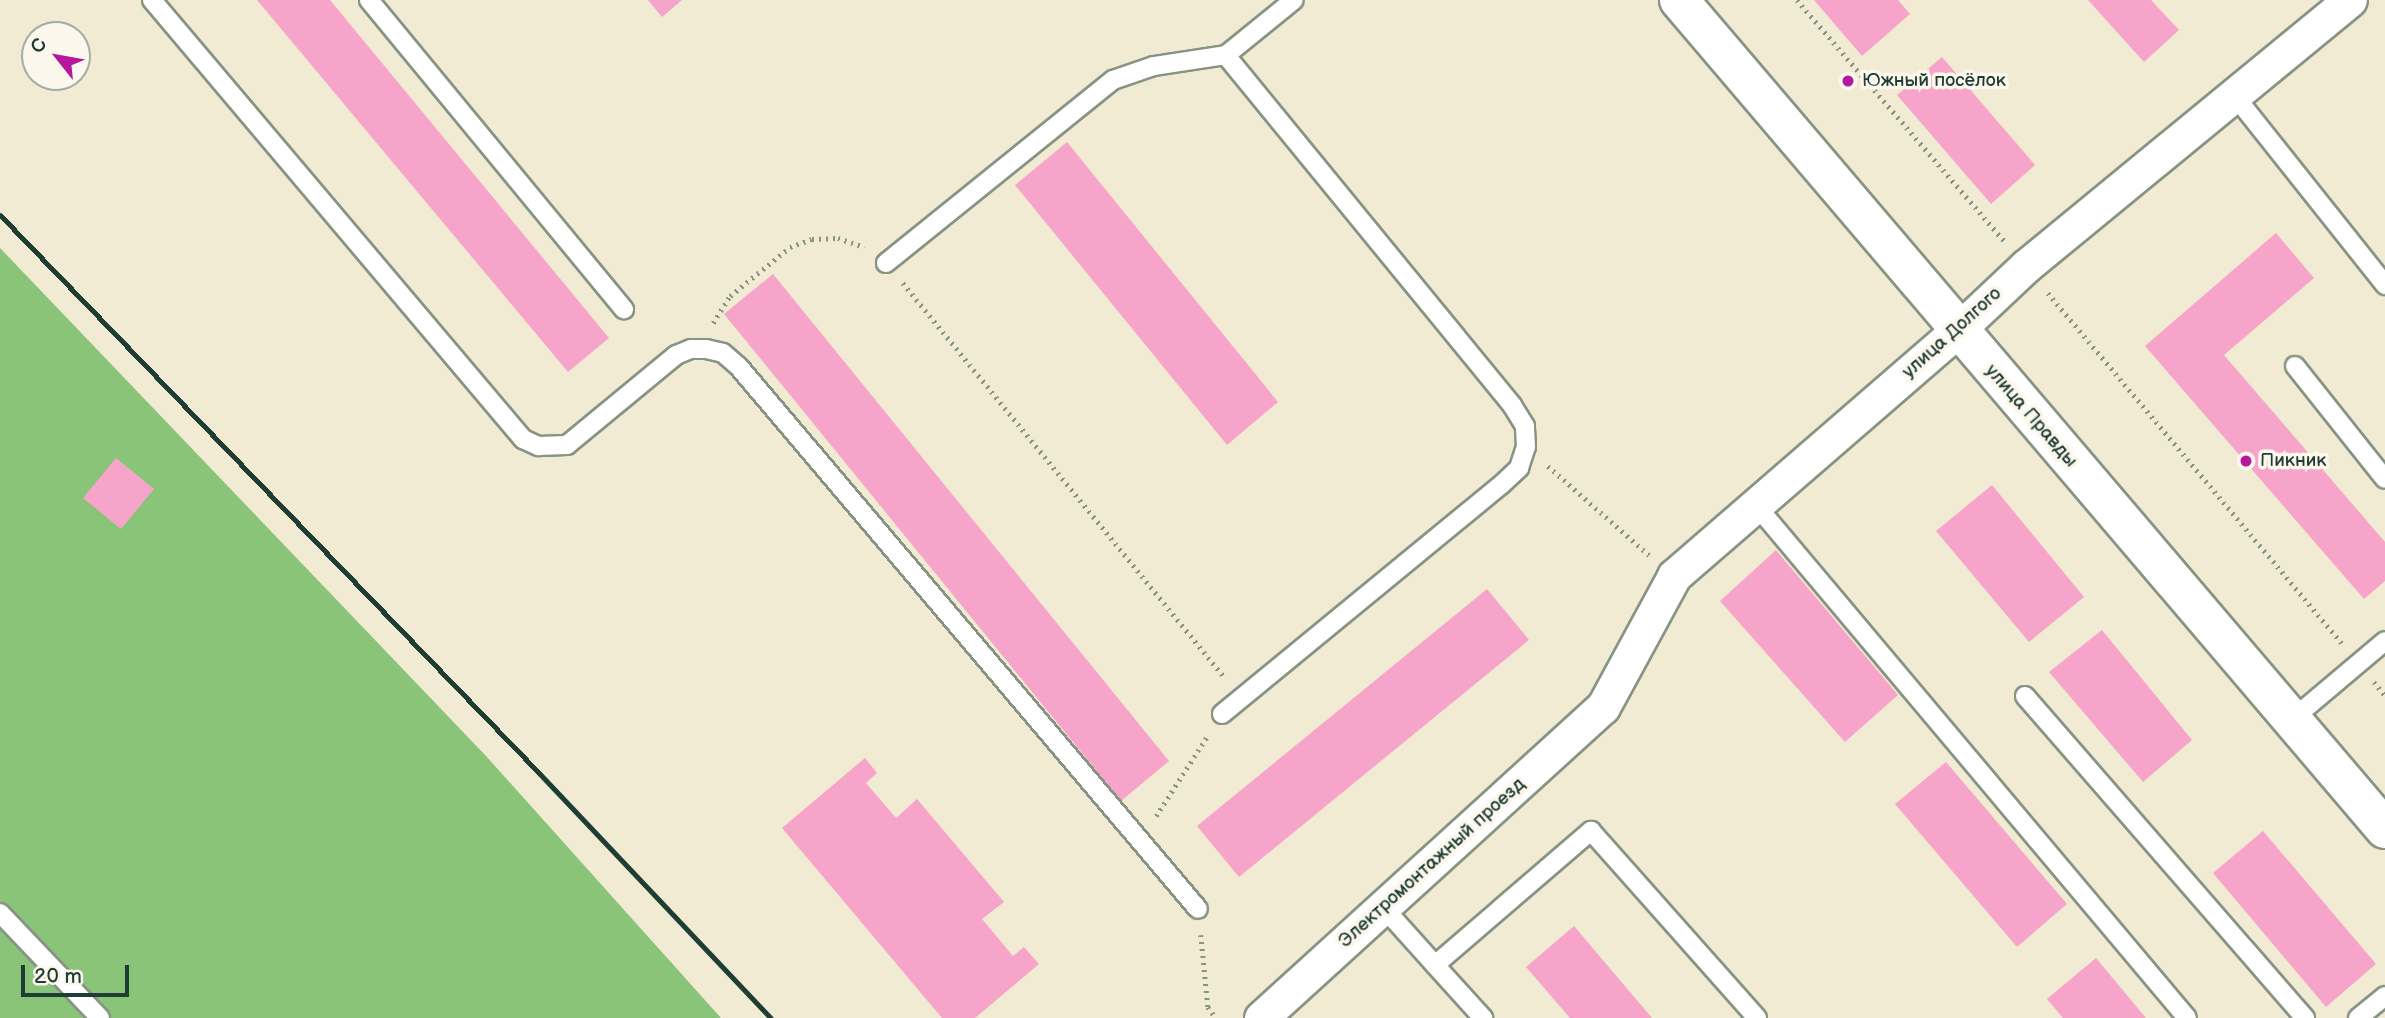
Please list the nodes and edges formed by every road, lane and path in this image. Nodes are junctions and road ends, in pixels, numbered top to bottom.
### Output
1 (152, 0) edge
2 (369, 0) edge
3 (1294, 0) edge
4 (1679, 0) edge
5 (1797, 0) edge
6 (2350, 0) edge
7 (1226, 55) junction
8 (2234, 95) junction
9 (886, 263) junction
10 (2025, 267) junction
11 (2385, 285) edge
12 (624, 309) dead end
13 (1958, 330) junction
14 (706, 349) junction
15 (2295, 366) dead end
16 (1526, 447) junction
17 (2385, 479) edge
18 (1755, 504) junction
19 (1674, 576) junction
20 (2385, 641) edge
21 (2359, 663) junction
22 (2385, 695) edge
23 (2025, 696) dead end
24 (1241, 698) junction
25 (1603, 707) joint
26 (1222, 714) joint
27 (2291, 721) junction
28 (2385, 829) edge
29 (1140, 841) junction
30 (1383, 907) junction
31 (1198, 909) joint
32 (0, 913) edge
33 (1435, 965) junction
34 (2385, 996) edge
35 (100, 1018) edge
36 (1216, 1018) edge
37 (1261, 1018) edge
38 (1483, 1018) edge
39 (1757, 1018) edge
40 (2188, 1018) edge
41 (2305, 1018) edge
42 (2358, 1018) edge

1 - 14 lane
2 - 12 lane
3 - 7 lane
4 - 13 street, улица Правды
5 - 10 path
6 - 8 street, улица Долгого
7 - 9 lane
7 - 16 lane
8 - 10 street, улица Долгого
8 - 11 lane
9 - 14 path
9 - 24 path
10 - 13 street, улица Долгого
10 - 21 path
13 - 18 street, улица Долгого
13 - 27 street, улица Правды
14 - 29 lane
15 - 17 lane
16 - 19 path
16 - 24 lane
18 - 19 street, улица Долгого
18 - 40 lane
19 - 25 street, улица Долгого
20 - 21 lane
21 - 22 path
21 - 27 lane
23 - 41 lane
24 - 26 lane
25 - 30 street, Электромонтажный проезд
26 - 29 path
27 - 28 street, улица Правды
29 - 31 lane
30 - 33 lane
30 - 37 street, Электромонтажный проезд
31 - 36 path
32 - 35 lane
33 - 38 lane
33 - 39 lane
34 - 42 lane

